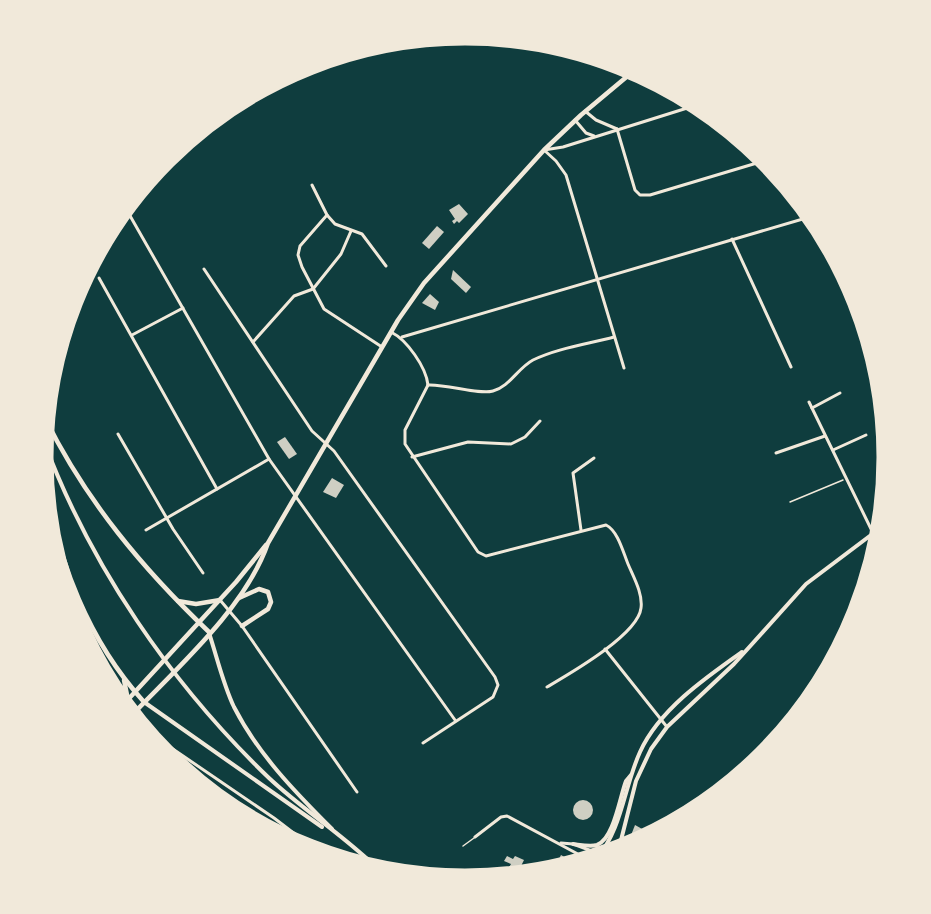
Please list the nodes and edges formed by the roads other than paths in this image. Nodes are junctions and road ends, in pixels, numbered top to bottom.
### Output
1 (627, 76) edge
2 (687, 108) edge
3 (585, 111) junction
4 (575, 120) junction
5 (617, 129) junction
6 (597, 136) junction
7 (544, 150) junction
8 (756, 163) edge
9 (312, 184) dead end
10 (130, 215) edge
11 (327, 215) junction
12 (803, 219) edge
13 (351, 231) junction
14 (732, 239) junction
15 (386, 266) dead end
16 (204, 269) dead end
17 (99, 278) dead end
18 (597, 279) junction
19 (313, 290) junction
20 (183, 308) junction
21 (391, 332) junction
22 (132, 335) junction
23 (402, 337) junction
24 (614, 337) junction
25 (253, 342) junction
26 (382, 348) junction
27 (791, 367) dead end
28 (624, 368) dead end
29 (428, 385) junction
30 (840, 393) dead end
31 (809, 402) dead end
32 (812, 408) junction
33 (540, 421) dead end
34 (53, 432) edge
35 (118, 434) dead end
36 (866, 435) dead end
37 (825, 436) junction
38 (326, 445) junction
39 (833, 450) junction
40 (776, 453) dead end
41 (412, 457) junction
42 (594, 458) dead end
43 (52, 459) edge
44 (269, 459) junction
45 (217, 489) junction
46 (296, 496) junction
47 (167, 518) junction
48 (146, 530) dead end
49 (581, 530) junction
50 (872, 531) edge
51 (872, 534) edge
52 (268, 543) junction
53 (203, 573) dead end
54 (73, 586) edge
55 (237, 599) junction
56 (220, 600) junction
57 (178, 601) junction
58 (229, 610) junction
59 (198, 622) junction
60 (242, 626) junction
61 (208, 632) junction
62 (747, 648) junction
63 (605, 649) junction
64 (123, 678) junction
65 (547, 687) dead end
66 (135, 692) junction
67 (127, 694) edge
68 (130, 698) edge
69 (144, 702) junction
70 (137, 709) edge
71 (455, 720) junction
72 (661, 721) junction
73 (666, 727) junction
74 (423, 743) dead end
75 (173, 749) edge
76 (632, 775) junction
77 (357, 792) dead end
78 (293, 833) edge
79 (475, 837) joint
80 (619, 841) edge
81 (345, 842) junction
82 (559, 843) junction
83 (573, 844) junction
84 (463, 846) dead end
85 (606, 846) edge
86 (590, 851) edge
87 (579, 854) edge
88 (366, 858) edge

1 - 3 main road
2 - 5 street
3 - 4 main road
3 - 5 street
4 - 6 street
4 - 7 main road
5 - 6 street
5 - 8 street
6 - 7 street
7 - 18 street
7 - 21 main road
9 - 11 street
10 - 20 street
11 - 13 street
11 - 19 street
12 - 14 street
13 - 15 street
13 - 19 street
14 - 18 street
14 - 27 street
16 - 25 street
17 - 22 street
18 - 23 street
18 - 24 street
19 - 25 street
19 - 26 street
20 - 22 street
20 - 44 street
21 - 23 street
21 - 26 main road
22 - 45 street
23 - 29 street
24 - 28 street
24 - 29 street
25 - 38 street
26 - 38 main road
29 - 41 street
30 - 32 street
31 - 32 street
32 - 37 street
33 - 41 street
34 - 57 main road
35 - 47 street
36 - 39 street
37 - 39 street
37 - 40 street
38 - 46 main road
38 - 71 street
39 - 50 street
41 - 49 street
42 - 49 street
43 - 81 main road
44 - 45 street
44 - 46 street
45 - 47 street
46 - 52 main road
46 - 71 street
47 - 48 street
47 - 53 street
49 - 63 street
51 - 62 main road
52 - 55 main road
52 - 56 main road
54 - 64 main road
55 - 58 main road
55 - 60 main road
56 - 57 main road
56 - 58 street
56 - 59 main road
57 - 59 main road
58 - 60 street
58 - 61 main road
59 - 61 main road
59 - 66 main road
60 - 77 street
61 - 69 main road
61 - 81 main road
62 - 72 main road
62 - 73 main road
63 - 65 street
63 - 72 street
64 - 66 main road
64 - 67 main road
66 - 68 main road
66 - 69 main road
69 - 70 main road
69 - 81 main road
71 - 74 street
72 - 73 street
72 - 76 main road
73 - 80 main road
75 - 78 street
76 - 83 main road
76 - 85 main road
79 - 82 street
79 - 84 lane
81 - 88 main road
82 - 83 street
82 - 87 street
83 - 86 street

